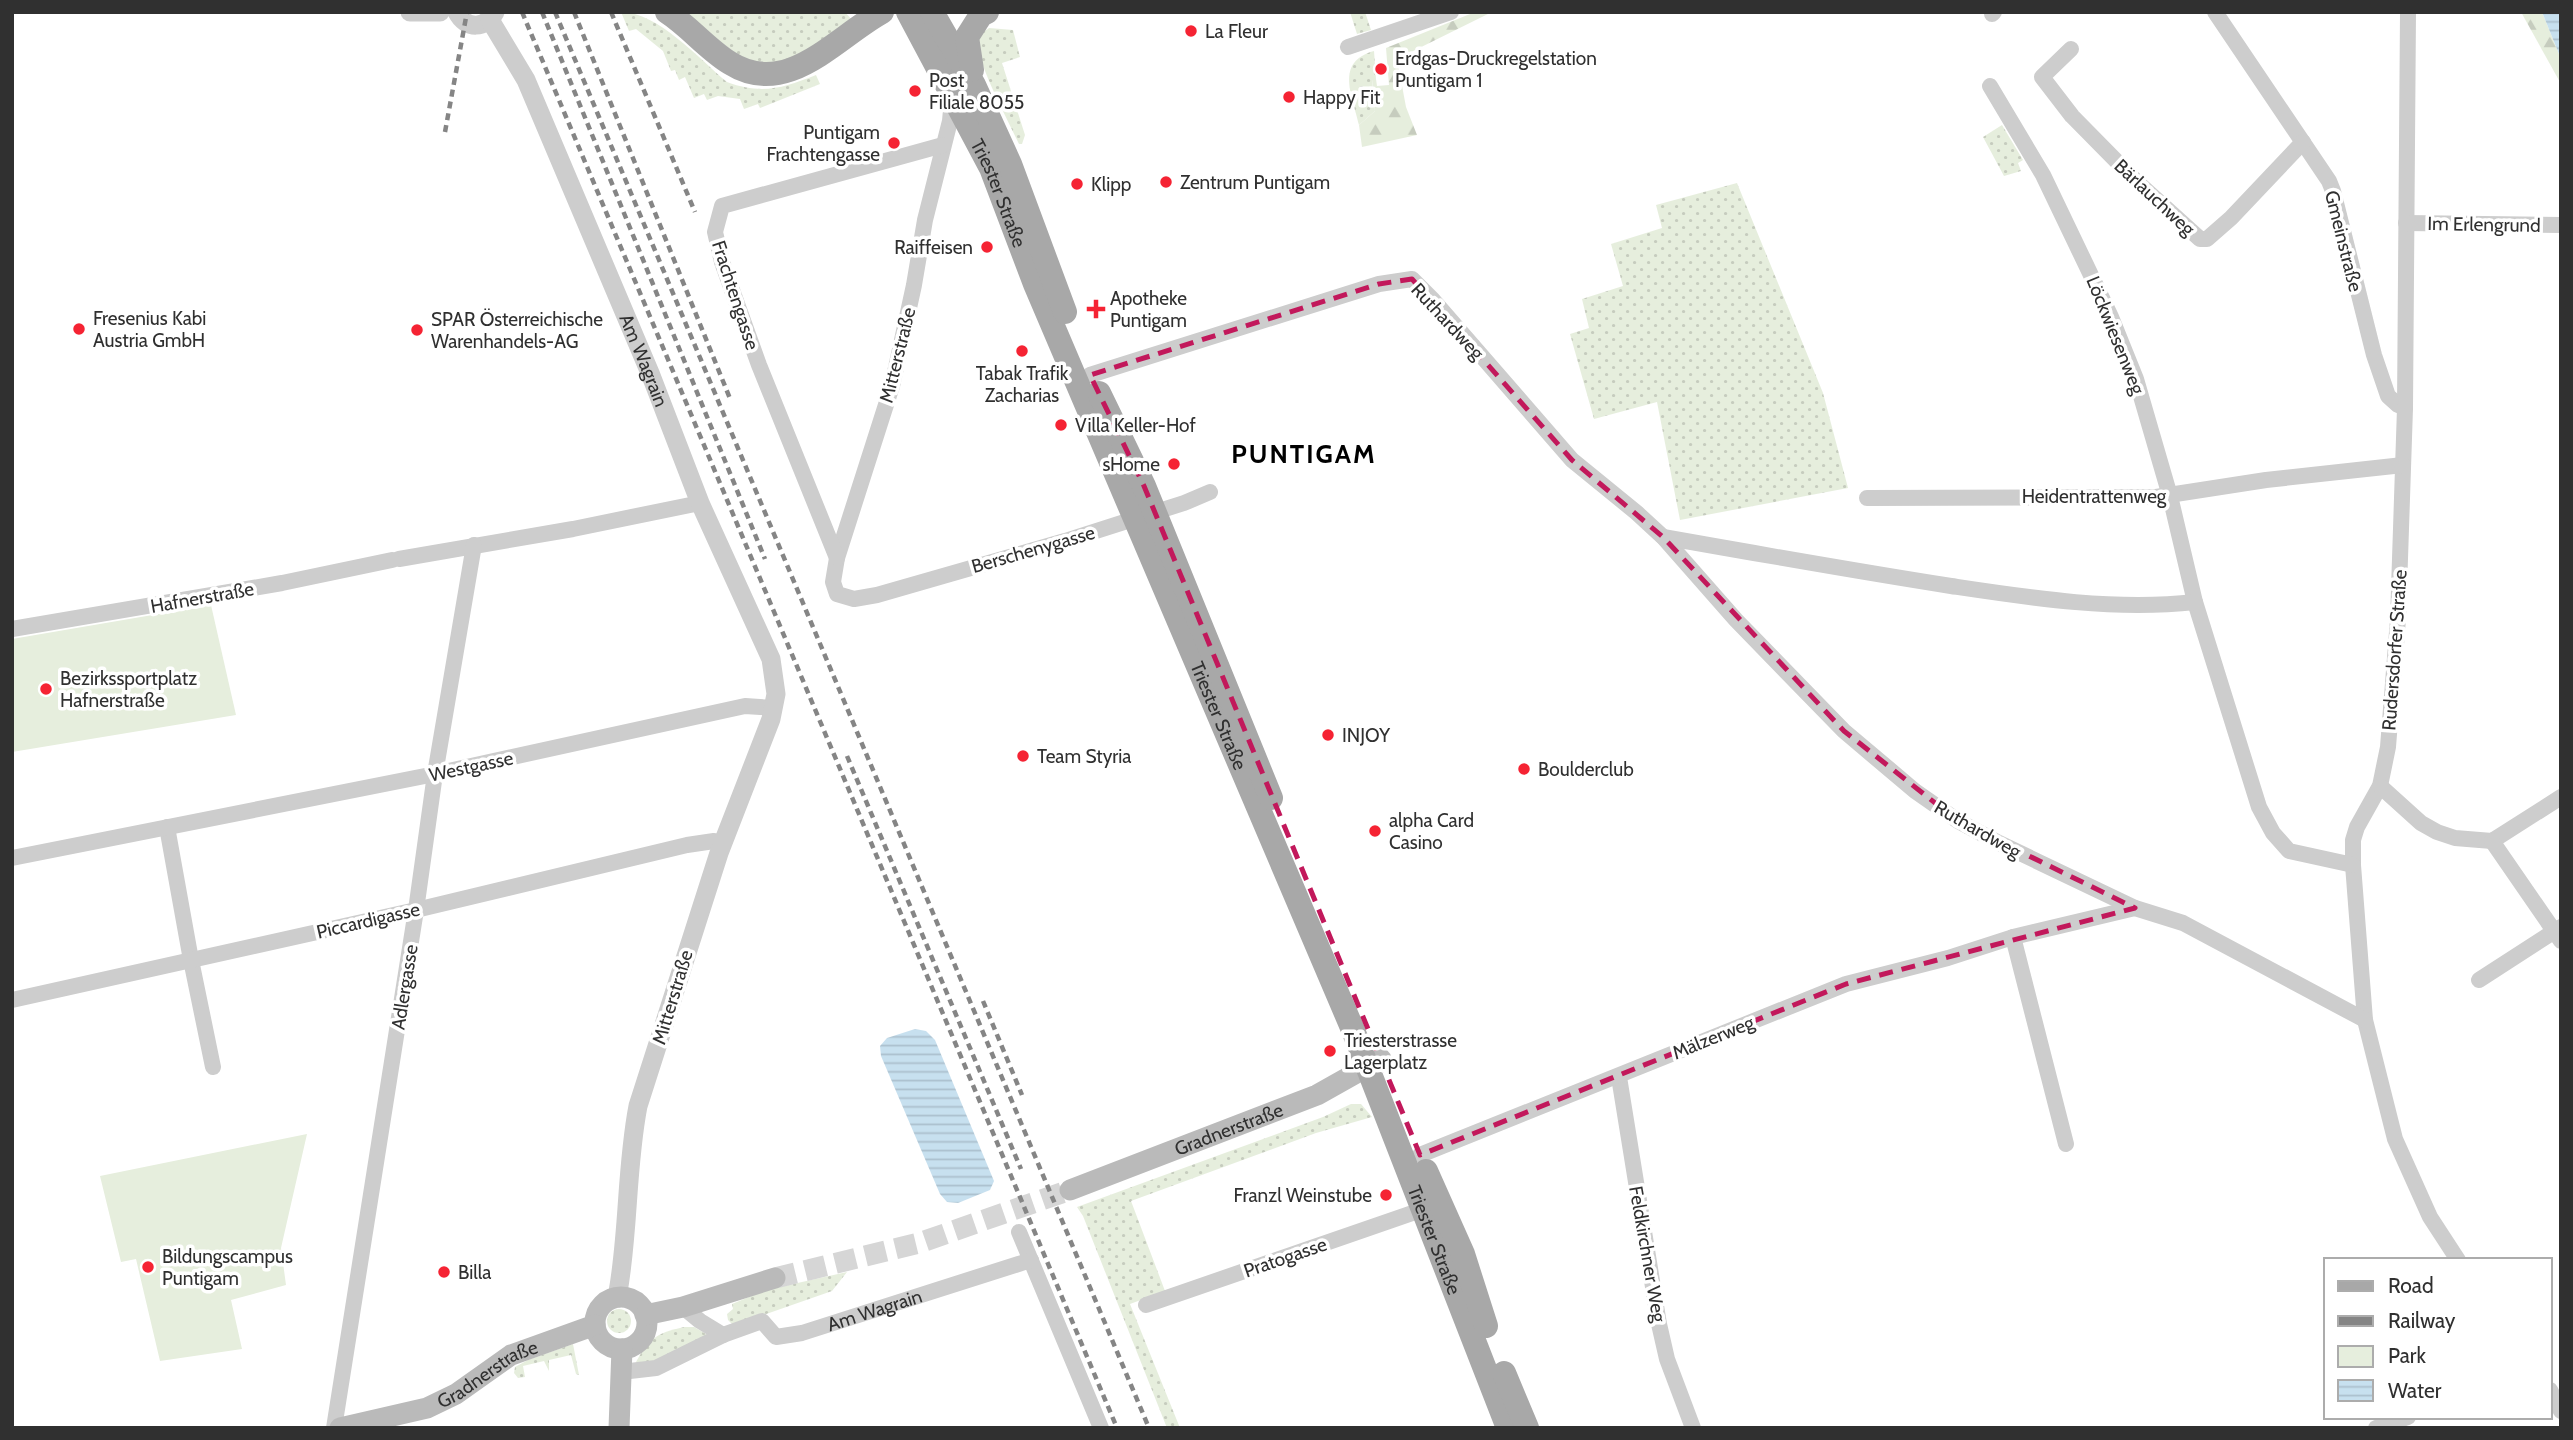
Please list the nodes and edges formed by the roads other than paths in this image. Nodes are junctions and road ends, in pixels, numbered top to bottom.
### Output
1 (410, 12) edge
2 (440, 12) edge
3 (457, 12) edge
4 (667, 12) edge
5 (882, 12) edge
6 (908, 12) edge
7 (987, 12) edge
8 (1451, 12) edge
9 (2215, 12) edge
10 (2408, 12) edge
11 (932, 13) edge
12 (493, 16) edge
13 (1348, 47) dead end
14 (2071, 48) dead end
15 (1990, 86) dead end
16 (963, 90) junction
17 (2303, 142) junction
18 (943, 145) junction
19 (2406, 223) junction
20 (2561, 225) edge
21 (1090, 375) junction
22 (2405, 408) junction
23 (2403, 465) junction
24 (1210, 492) dead end
25 (2170, 496) junction
26 (1867, 498) dead end
27 (700, 503) junction
28 (1145, 516) junction
29 (1663, 537) junction
30 (474, 545) junction
31 (837, 558) junction
32 (854, 599) joint
33 (2194, 602) junction
34 (12, 629) edge
35 (774, 708) junction
36 (435, 774) junction
37 (2379, 786) junction
38 (2561, 797) edge
39 (167, 827) junction
40 (2492, 841) junction
41 (723, 843) junction
42 (12, 858) edge
43 (2353, 865) junction
44 (2135, 908) junction
45 (416, 910) junction
46 (2559, 933) edge
47 (2013, 937) junction
48 (191, 960) junction
49 (2479, 980) dead end
50 (12, 999) edge
51 (2365, 1020) junction
52 (1374, 1063) junction
53 (213, 1067) dead end
54 (1619, 1077) junction
55 (2066, 1144) dead end
56 (1420, 1155) junction
57 (1070, 1190) tunnel mouth
58 (1424, 1209) junction
59 (1020, 1232) dead end
60 (2457, 1258) edge
61 (1031, 1260) junction
62 (775, 1278) tunnel mouth
63 (619, 1298) junction
64 (1146, 1305) dead end
65 (683, 1307) junction
66 (645, 1315) junction
67 (595, 1325) junction
68 (723, 1335) junction
69 (622, 1349) junction
70 (621, 1372) junction
71 (2552, 1394) edge
72 (2561, 1411) edge
73 (2402, 1419) edge
74 (334, 1428) edge
75 (340, 1428) edge
76 (619, 1428) edge
77 (1101, 1428) edge
78 (1508, 1428) edge
79 (1527, 1428) edge
80 (1693, 1428) edge
81 (2376, 1428) edge

1 - 2 street
3 - 12 street
4 - 5 main road
6 - 16 main road, Triester Straße
7 - 16 main road
8 - 13 street
9 - 17 street, Gmeinstraße
10 - 19 street, Rudersdorfer Straße
11 - 16 main road, Triester Straße
12 - 27 street, Am Wagrain
14 - 17 street, Bärlauchweg
15 - 25 street, Löckwiesenweg
16 - 18 street, Mitterstraße
16 - 21 main road, Triester Straße
16 - 28 main road, Triester Straße
17 - 22 street, Gmeinstraße
18 - 31 street, Mitterstraße
18 - 31 street, Frachtengasse
19 - 20 street, Im Erlengrund
19 - 22 street, Rudersdorfer Straße
21 - 28 main road, Triester Straße
21 - 29 street, Ruthardweg
22 - 23 street, Rudersdorfer Straße
23 - 25 street, Heidentrattenweg
23 - 37 street, Rudersdorfer Straße
24 - 28 street, Berschenygasse
25 - 26 street, Heidentrattenweg
25 - 33 street, Löckwiesenweg
27 - 30 street, Hafnerstraße
27 - 35 street, Am Wagrain
28 - 32 street, Berschenygasse
28 - 52 main road, Triester Straße
29 - 33 street
29 - 44 street, Ruthardweg
30 - 34 street, Hafnerstraße
30 - 36 street, Adlergasse
31 - 32 street, Mitterstraße
33 - 43 street, Löckwiesenweg
35 - 36 street, Westgasse
35 - 41 street, Mitterstraße
36 - 39 street, Westgasse
36 - 45 street, Adlergasse
37 - 40 street
37 - 43 street, Rudersdorfer Straße
38 - 40 street
39 - 42 street, Westgasse
39 - 48 street
40 - 46 street
41 - 45 street, Piccardigasse
41 - 63 street, Mitterstraße
43 - 51 street, Rudersdorfer Straße
44 - 47 street, Mälzerweg
44 - 51 street, Ruthardweg
45 - 48 street, Piccardigasse
45 - 74 street, Adlergasse
46 - 49 street
47 - 54 street, Mälzerweg
47 - 55 street
48 - 50 street, Piccardigasse
48 - 53 street
51 - 60 street, Rudersdorfer Straße
52 - 56 main road, Triester Straße
52 - 57 main road, Gradnerstraße
52 - 58 main road, Triester Straße
54 - 56 street, Mälzerweg
54 - 80 street, Feldkirchner Weg
56 - 79 main road, Triester Straße
58 - 64 street, Pratogasse
58 - 78 main road, Triester Straße
59 - 61 street
61 - 68 street, Am Wagrain
61 - 77 street
62 - 65 main road
63 - 66 main road
63 - 67 main road
65 - 66 main road
65 - 68 street
66 - 69 main road
67 - 69 main road
67 - 75 main road, Gradnerstraße
68 - 70 street, Am Wagrain
69 - 70 main road
70 - 76 main road
71 - 72 street
73 - 81 street

